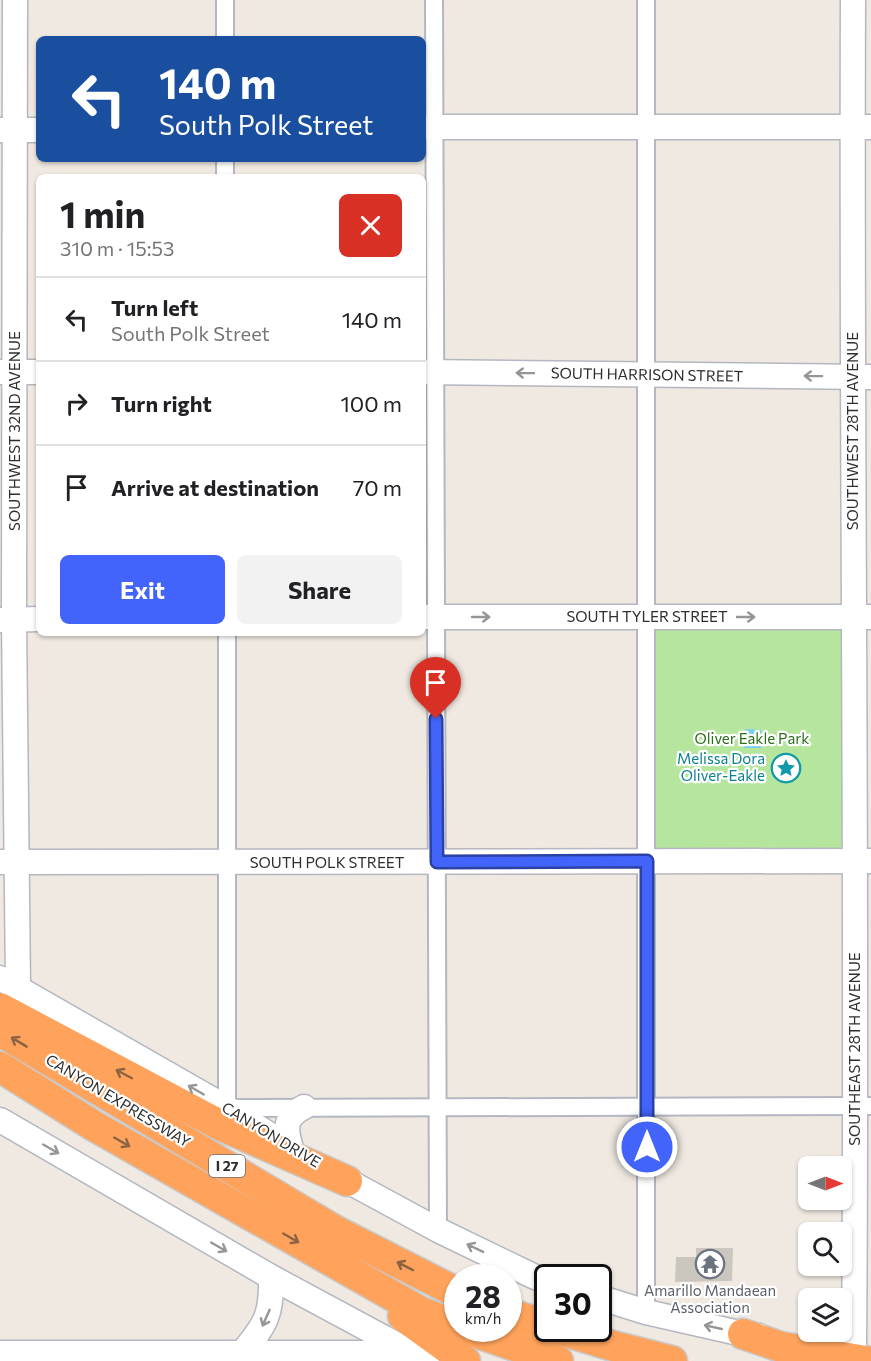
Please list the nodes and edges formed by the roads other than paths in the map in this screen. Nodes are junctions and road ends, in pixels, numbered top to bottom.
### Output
1 (15, 0) edge
2 (225, 0) edge
3 (434, 0) edge
4 (646, 0) edge
5 (853, 0) edge
6 (225, 36) edge
7 (428, 127) edge
8 (646, 127) junction
9 (862, 127) edge
10 (18, 130) edge
11 (18, 372) edge
12 (429, 372) edge
13 (646, 375) junction
14 (862, 377) edge
15 (430, 617) edge
16 (646, 617) junction
17 (862, 617) edge
18 (36, 619) edge
19 (7, 620) edge
20 (227, 636) edge
21 (647, 861) junction
22 (863, 861) edge
23 (9, 862) edge
24 (437, 862) junction
25 (226, 863) junction
26 (6, 991) edge
27 (0, 1031) edge
28 (0, 1067) edge
29 (0, 1088) edge
30 (863, 1106) edge
31 (304, 1107) junction
32 (647, 1107) junction
33 (227, 1108) junction
34 (437, 1109) junction
35 (0, 1120) edge
36 (94, 1126) junction
37 (291, 1148) junction
38 (348, 1181) junction
39 (438, 1230) junction
40 (324, 1257) junction
41 (271, 1277) junction
42 (534, 1277) edge
43 (444, 1286) edge
44 (612, 1301) edge
45 (646, 1312) junction
46 (444, 1321) edge
47 (743, 1334) joint
48 (503, 1342) edge
49 (600, 1342) edge
50 (864, 1351) edge
51 (10, 1356) edge
52 (234, 1356) edge
53 (420, 1357) edge
54 (465, 1361) edge
55 (558, 1361) edge
56 (672, 1361) edge

1 - 10 main road, SOUTHWEST 32ND AVENUE
2 - 6 street
3 - 7 street
4 - 8 street
5 - 9 main road, SOUTHWEST 28TH AVENUE
7 - 8 main road
7 - 12 street
8 - 9 main road
8 - 13 street
9 - 14 main road, SOUTHWEST 28TH AVENUE
10 - 11 main road, SOUTHWEST 32ND AVENUE
11 - 19 main road, SOUTHWEST 32ND AVENUE
13 -> 12 main road, SOUTH HARRISON STREET
12 - 15 street
14 -> 13 main road, SOUTH HARRISON STREET
13 - 16 street
14 - 17 main road, SOUTHWEST 28TH AVENUE
15 -> 16 main road, SOUTH TYLER STREET
15 - 24 street
16 -> 17 main road, SOUTH TYLER STREET
16 - 21 street
17 - 22 main road, SOUTHWEST 28TH AVENUE
18 - 19 main road
19 - 23 main road, SOUTHWEST 32ND AVENUE
20 - 25 street
21 - 22 main road, SOUTH POLK STREET
21 - 24 main road, SOUTH POLK STREET
21 - 32 street
22 - 30 main road, SOUTHEAST 28TH AVENUE
23 - 25 main road, SOUTH POLK STREET
23 - 26 main road, SOUTHWEST 32ND AVENUE
24 - 25 main road, SOUTH POLK STREET
24 - 34 street
25 - 33 street
33 -> 26 main road, CANYON DRIVE
38 -> 26 highway
43 -> 27 highway, CANYON EXPRESSWAY / I 27
28 - 36 highway, I 27
29 - 36 highway
30 - 32 street
30 - 50 main road, SOUTHEAST 28TH AVENUE
31 - 33 street
31 - 34 street
31 - 37 main road
32 - 34 street
32 - 45 street
33 - 37 main road, CANYON DRIVE
34 - 39 street
35 -> 41 main road
36 -> 40 highway, I 27
37 - 38 main road, CANYON DRIVE
38 - 39 main road, CANYON DRIVE
42 -> 39 main road, CANYON DRIVE
40 - 46 highway, I 27
40 - 54 highway
41 -> 52 main road
41 - 53 main road
44 - 45 main road
47 -> 45 main road
47 - 50 highway
48 - 55 highway
49 - 56 highway
51 - 52 main road
52 - 53 main road

